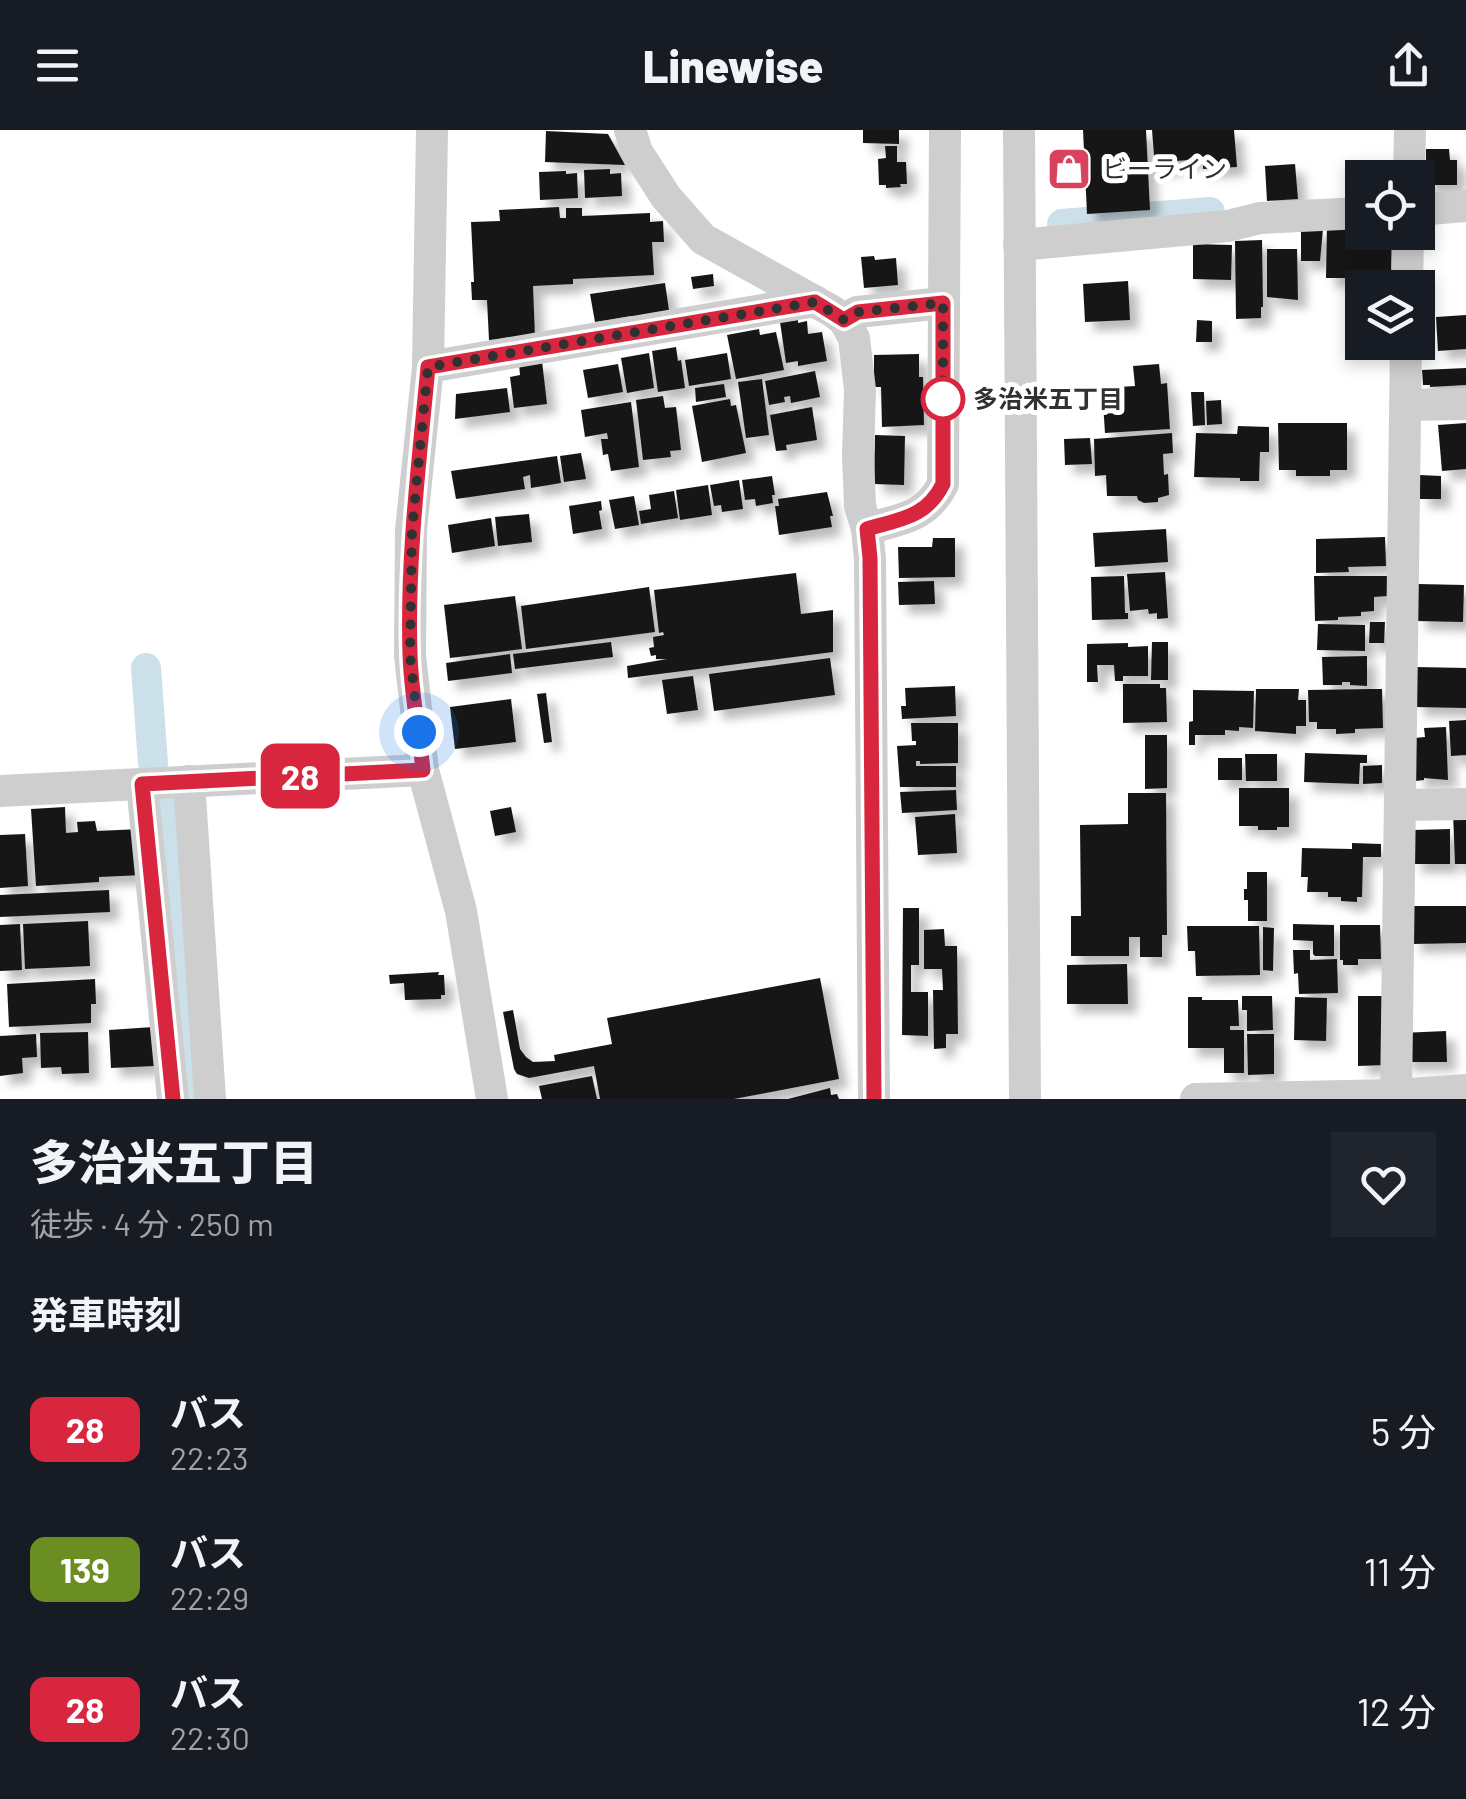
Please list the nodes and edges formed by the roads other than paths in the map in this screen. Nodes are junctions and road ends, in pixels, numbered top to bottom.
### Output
1 (432, 130) edge
2 (630, 130) edge
3 (945, 130) edge
4 (1020, 130) edge
5 (1410, 130) edge
6 (1409, 160) edge
7 (1466, 206) edge
8 (1435, 209) edge
9 (1345, 214) edge
10 (1019, 244) junction
11 (815, 302) junction
12 (943, 303) junction
13 (844, 320) junction
14 (1406, 360) edge
15 (428, 367) junction
16 (1466, 404) edge
17 (1406, 405) junction
18 (867, 529) junction
19 (423, 770) junction
20 (189, 781) junction
21 (142, 784) junction
22 (0, 791) edge
23 (1466, 804) edge
24 (1400, 805) junction
25 (1466, 1090) edge
26 (1396, 1097) edge
27 (173, 1099) edge
28 (210, 1099) edge
29 (492, 1099) edge
30 (874, 1099) edge
31 (1025, 1099) edge
32 (1196, 1099) edge

1 - 15 street
2 - 11 street
3 - 12 street
4 - 10 street
5 - 6 street
7 - 8 street
9 - 10 street
10 - 31 street
11 - 13 street
11 - 15 street
12 - 13 street
12 - 18 street
13 - 18 street
14 - 17 street
15 - 19 street
16 - 17 street
17 - 24 street
18 - 30 street
19 - 20 street
19 - 29 street
20 - 21 street
20 - 28 street
21 - 22 street
21 - 27 street
23 - 24 street
24 - 26 street
25 - 26 street
26 - 32 street

